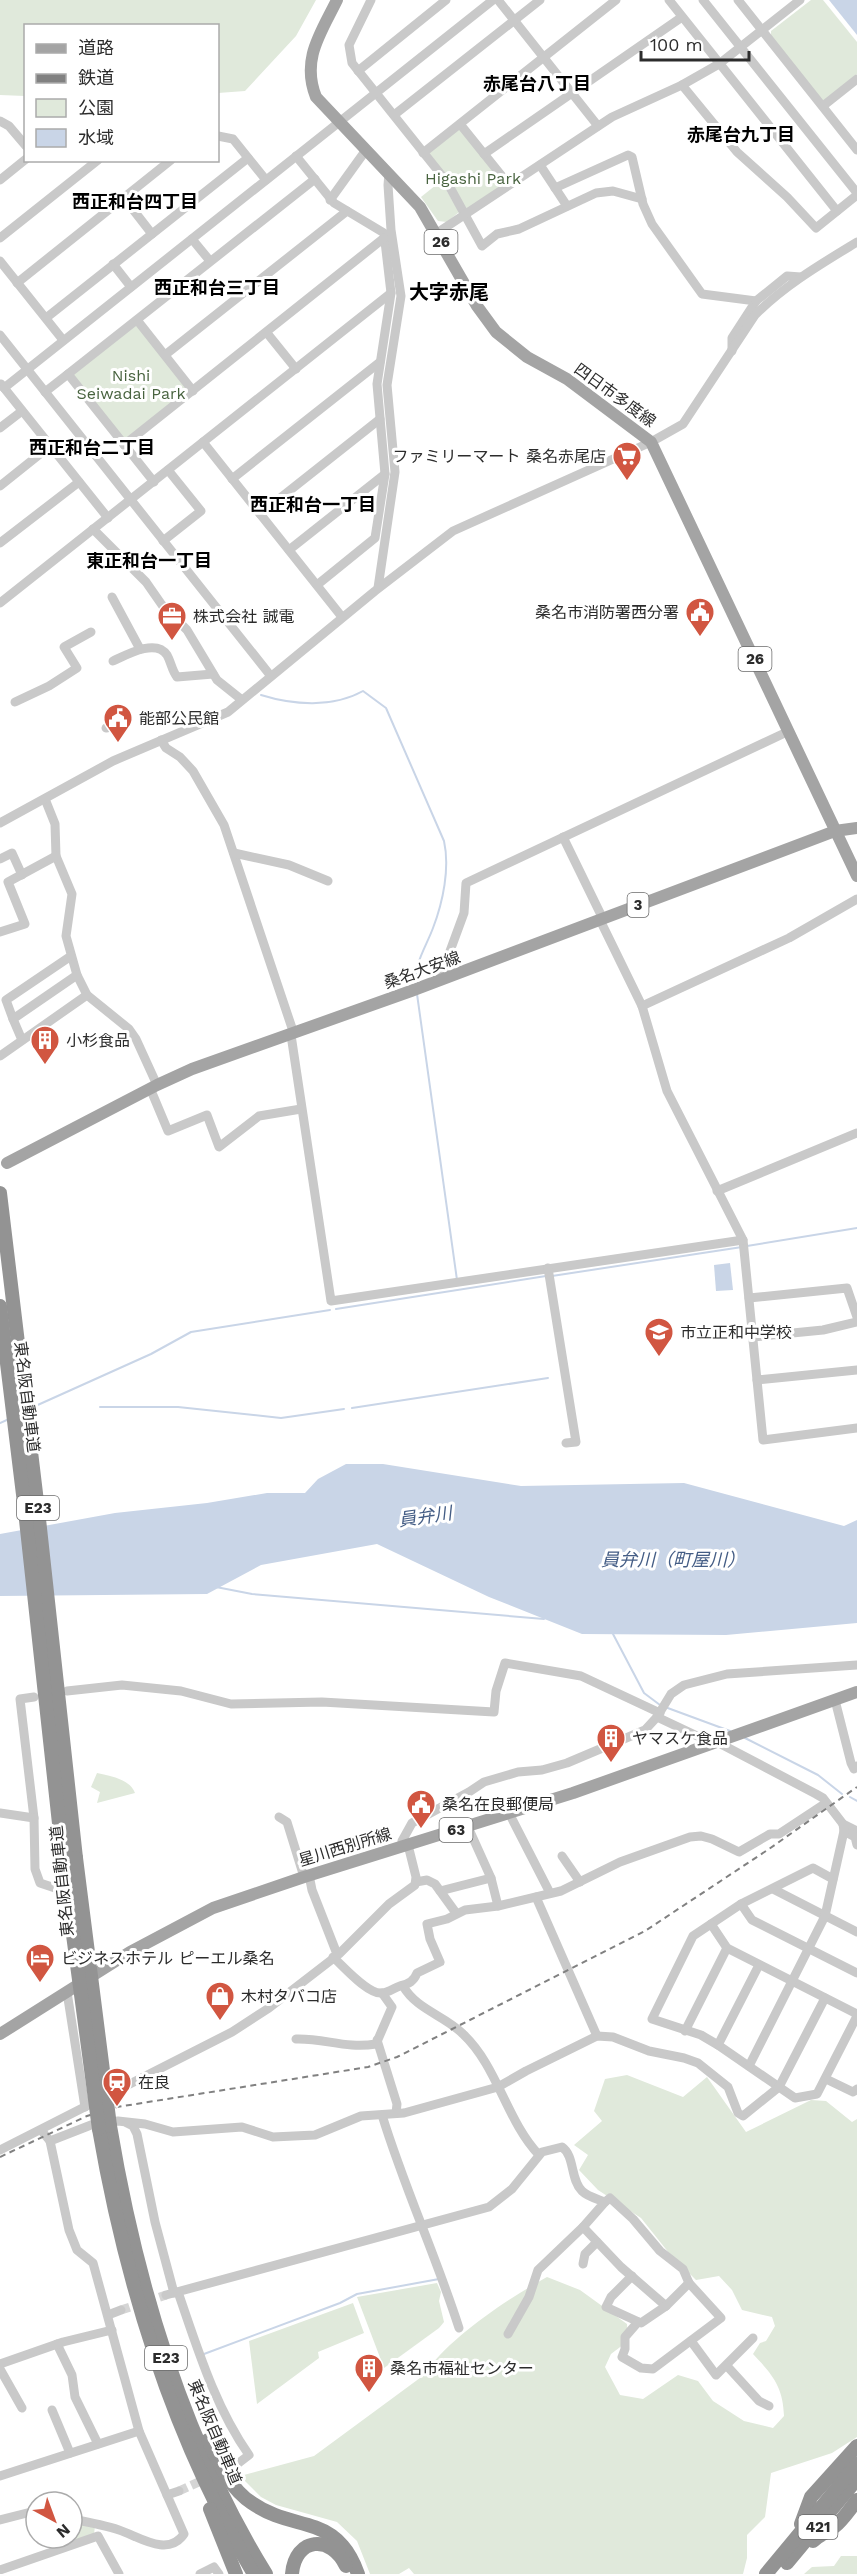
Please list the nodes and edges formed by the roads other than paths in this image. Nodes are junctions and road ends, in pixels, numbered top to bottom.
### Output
1 (337, 0) edge
2 (371, 0) edge
3 (379, 0) edge
4 (446, 0) edge
5 (493, 0) edge
6 (498, 0) edge
7 (540, 0) edge
8 (616, 0) edge
9 (669, 0) edge
10 (703, 0) edge
11 (738, 0) edge
12 (800, 0) edge
13 (367, 10) junction
14 (682, 16) junction
15 (514, 21) junction
16 (761, 30) junction
17 (741, 47) junction
18 (544, 57) junction
19 (719, 63) junction
20 (358, 71) junction
21 (857, 79) edge
22 (682, 85) junction
23 (375, 93) junction
24 (572, 93) junction
25 (823, 106) junction
26 (394, 116) junction
27 (0, 121) edge
28 (339, 122) junction
29 (460, 124) junction
30 (598, 126) junction
31 (219, 136) edge
32 (24, 144) edge
33 (366, 150) junction
34 (857, 150) edge
35 (423, 153) junction
36 (484, 154) junction
37 (296, 156) junction
38 (248, 158) junction
39 (24, 161) edge
40 (95, 162) edge
41 (169, 162) edge
42 (540, 165) junction
43 (390, 173) junction
44 (315, 179) junction
45 (0, 180) edge
46 (266, 180) junction
47 (509, 185) junction
48 (555, 188) junction
49 (857, 194) edge
50 (124, 198) junction
51 (642, 199) junction
52 (330, 200) junction
53 (567, 206) junction
54 (347, 211) junction
55 (837, 211) junction
56 (464, 214) junction
57 (437, 233) junction
58 (152, 234) junction
59 (0, 238) edge
60 (192, 238) junction
61 (384, 238) junction
62 (857, 242) edge
63 (0, 261) edge
64 (210, 261) junction
65 (113, 264) junction
66 (801, 277) junction
67 (17, 283) junction
68 (131, 287) junction
69 (391, 293) junction
70 (756, 301) junction
71 (45, 318) junction
72 (137, 320) junction
73 (267, 333) junction
74 (0, 335) edge
75 (63, 340) junction
76 (732, 351) junction
77 (165, 355) junction
78 (380, 362) junction
79 (27, 369) junction
80 (296, 369) junction
81 (68, 374) junction
82 (2, 385) edge
83 (193, 391) junction
84 (45, 392) junction
85 (22, 411) junction
86 (380, 419) junction
87 (0, 428) edge
88 (203, 442) junction
89 (651, 442) junction
90 (50, 446) junction
91 (124, 446) junction
92 (168, 470) junction
93 (385, 474) junction
94 (232, 479) junction
95 (79, 482) junction
96 (153, 482) junction
97 (0, 486) edge
98 (130, 500) junction
99 (260, 514) junction
100 (108, 518) junction
101 (93, 529) junction
102 (163, 541) junction
103 (0, 543) edge
104 (289, 550) junction
105 (317, 585) junction
106 (378, 588) junction
107 (112, 597) dead end
108 (0, 603) edge
109 (342, 617) junction
110 (91, 632) dead end
111 (140, 649) junction
112 (112, 661) dead end
113 (213, 675) junction
114 (270, 675) junction
115 (242, 700) junction
116 (15, 702) dead end
117 (125, 724) dead end
118 (106, 728) dead end
119 (789, 731) junction
120 (161, 740) junction
121 (45, 799) junction
122 (0, 823) edge
123 (857, 828) edge
124 (835, 831) junction
125 (563, 837) junction
126 (234, 853) junction
127 (56, 856) junction
128 (2, 857) edge
129 (22, 875) junction
130 (857, 876) edge
131 (328, 881) dead end
132 (857, 899) edge
133 (601, 920) junction
134 (0, 932) edge
135 (71, 956) junction
136 (76, 975) junction
137 (439, 981) junction
138 (87, 995) junction
139 (642, 1006) junction
140 (13, 1019) junction
141 (292, 1034) junction
142 (22, 1040) junction
143 (0, 1056) edge
144 (154, 1086) junction
145 (301, 1109) junction
146 (857, 1133) edge
147 (7, 1163) dead end
148 (717, 1191) junction
149 (0, 1192) edge
150 (743, 1244) junction
151 (549, 1273) junction
152 (749, 1298) junction
153 (0, 1306) edge
154 (857, 1317) edge
155 (857, 1322) edge
156 (753, 1337) junction
157 (857, 1370) edge
158 (757, 1380) junction
159 (16, 1385) junction
160 (857, 1428) edge
161 (567, 1443) dead end
162 (857, 1665) edge
163 (67, 1691) dead end
164 (857, 1692) edge
165 (34, 1696) dead end
166 (835, 1700) junction
167 (661, 1711) junction
168 (715, 1742) junction
169 (857, 1766) edge
170 (826, 1803) junction
171 (0, 1813) edge
172 (510, 1813) junction
173 (279, 1817) dead end
174 (34, 1818) junction
175 (468, 1827) junction
176 (844, 1827) junction
177 (857, 1831) edge
178 (857, 1845) edge
179 (405, 1846) junction
180 (562, 1856) dead end
181 (306, 1876) junction
182 (491, 1878) junction
183 (833, 1879) junction
184 (416, 1882) junction
185 (579, 1882) junction
186 (55, 1888) dead end
187 (773, 1889) junction
188 (441, 1891) junction
189 (550, 1893) junction
190 (536, 1897) junction
191 (741, 1904) junction
192 (498, 1906) junction
193 (456, 1913) junction
194 (825, 1916) junction
195 (711, 1924) junction
196 (857, 1932) edge
197 (727, 1948) junction
198 (808, 1949) junction
199 (335, 1955) junction
200 (759, 1965) junction
201 (857, 1973) edge
202 (792, 1981) junction
203 (403, 1986) junction
204 (67, 1992) junction
205 (381, 1993) junction
206 (825, 1998) junction
207 (857, 2015) edge
208 (685, 2031) junction
209 (0, 2034) edge
210 (597, 2036) junction
211 (296, 2039) dead end
212 (377, 2040) junction
213 (718, 2044) junction
214 (749, 2066) junction
215 (826, 2079) junction
216 (498, 2087) junction
217 (779, 2087) junction
218 (857, 2089) edge
219 (85, 2108) junction
220 (396, 2113) junction
221 (382, 2115) junction
222 (127, 2123) junction
223 (41, 2130) junction
224 (50, 2141) junction
225 (0, 2150) edge
226 (538, 2155) junction
227 (605, 2202) junction
228 (423, 2225) junction
229 (583, 2228) junction
230 (597, 2242) junction
231 (583, 2264) dead end
232 (632, 2276) junction
233 (689, 2283) junction
234 (173, 2293) junction
235 (666, 2306) junction
236 (121, 2310) tunnel mouth
237 (108, 2315) junction
238 (638, 2322) junction
239 (459, 2328) dead end
240 (112, 2330) junction
241 (508, 2334) dead end
242 (753, 2338) dead end
243 (691, 2341) junction
244 (57, 2344) junction
245 (0, 2364) edge
246 (163, 2366) junction
247 (727, 2366) junction
248 (0, 2369) edge
249 (768, 2406) dead end
250 (22, 2408) dead end
251 (52, 2410) dead end
252 (139, 2430) junction
253 (98, 2444) junction
254 (857, 2446) edge
255 (70, 2453) junction
256 (236, 2464) tunnel mouth
257 (857, 2464) edge
258 (0, 2476) edge
259 (857, 2479) edge
260 (179, 2491) tunnel mouth
261 (167, 2495) junction
262 (857, 2500) edge
263 (24, 2514) edge
264 (808, 2515) junction
265 (0, 2520) edge
266 (84, 2521) edge
267 (99, 2524) junction
268 (98, 2536) junction
269 (796, 2546) junction
270 (0, 2570) edge
271 (118, 2572) edge
272 (107, 2574) edge
273 (200, 2574) edge
274 (219, 2574) edge
275 (236, 2574) edge
276 (254, 2574) edge
277 (266, 2574) edge
278 (292, 2574) edge
279 (349, 2574) edge
280 (358, 2574) edge
281 (766, 2574) edge
282 (778, 2574) edge

1 - 28 main road, 四日市多度線 / 26
2 - 13 street
3 - 13 street
4 - 20 street
5 - 23 street
6 - 15 street
7 - 15 street
8 - 18 street
9 - 14 street
10 - 17 street
11 - 16 street
12 - 16 street
13 - 20 street
14 - 19 street
14 - 24 street
15 - 18 street
15 - 26 street
16 - 17 street
16 - 25 street
17 - 19 street
17 - 49 street
18 - 24 street
18 - 29 street
19 - 22 street
19 - 55 street
20 - 23 street
21 - 25 street
22 - 30 street
22 - 55 street
23 - 26 street
23 - 28 street
24 - 30 street
24 - 36 street
25 - 34 street
26 - 35 street
27 - 32 street
28 - 33 main road, 四日市多度線 / 26
28 - 37 street
29 - 35 street
29 - 36 street
30 - 42 street
31 - 38 street
33 - 43 main road, 四日市多度線 / 26
33 - 52 street
35 - 56 street
36 - 47 street
37 - 44 street
37 - 46 street
38 - 46 street
38 - 58 street
39 - 45 street
40 - 59 street
41 - 50 street
42 - 47 street
42 - 48 street
43 - 57 main road, 四日市多度線 / 26
43 - 106 street
44 - 52 street
44 - 64 street
46 - 60 street
47 - 56 street
48 - 51 street
48 - 53 street
49 - 55 street
50 - 58 street
50 - 67 street
51 - 53 street
51 - 70 street
52 - 54 street
53 - 56 street
54 - 61 street
54 - 77 street
56 - 57 street
57 - 89 main road, 四日市多度線 / 26
58 - 65 street
60 - 64 street
60 - 68 street
61 - 69 street
61 - 73 street
62 - 66 street
63 - 67 street
64 - 72 street
65 - 68 street
65 - 71 street
66 - 70 street
66 - 76 street
67 - 71 street
68 - 75 street
69 - 78 street
69 - 80 street
70 - 76 street
71 - 75 street
72 - 77 street
72 - 81 street
73 - 80 street
73 - 83 street
74 - 79 street
75 - 79 street
76 - 89 street
77 - 83 street
78 - 86 street
78 - 94 street
79 - 82 street
79 - 84 street
80 - 88 street
81 - 84 street
81 - 91 street
82 - 85 street
83 - 91 street
84 - 98 street
85 - 87 street
85 - 90 street
86 - 93 street
86 - 99 street
88 - 92 street
88 - 94 street
89 - 106 street
89 - 119 main road, 四日市多度線 / 26
90 - 95 street
90 - 97 street
91 - 96 street
92 - 96 street
92 - 102 street
93 - 104 street
93 - 105 street
94 - 99 street
95 - 100 street
95 - 103 street
96 - 98 street
98 - 100 street
98 - 102 street
99 - 104 street
100 - 101 street
101 - 108 street
101 - 113 street
102 - 114 street
104 - 105 street
105 - 109 street
106 - 109 street
107 - 111 street
109 - 114 street
110 - 116 street
111 - 112 street
111 - 113 street
113 - 115 street
114 - 115 street
115 - 120 street
117 - 118 street
119 - 124 main road, 四日市多度線 / 26
119 - 125 street
120 - 121 street
120 - 126 street
121 - 122 street
121 - 127 street
123 - 124 main road, 桑名大安線 / 3
124 - 130 main road, 四日市多度線 / 26
124 - 133 main road, 桑名大安線 / 3
125 - 133 street
125 - 137 street
126 - 131 street
126 - 141 street
127 - 129 street
127 - 135 street
128 - 129 street
129 - 134 street
132 - 139 street
133 - 137 main road, 桑名大安線 / 3
133 - 139 street
135 - 136 street
135 - 140 street
136 - 138 street
136 - 140 street
137 - 141 main road, 桑名大安線 / 3
138 - 142 street
138 - 144 street
139 - 148 street
140 - 142 street
141 - 144 main road, 桑名大安線 / 3
141 - 145 street
142 - 143 street
144 - 145 street
144 - 147 main road, 桑名大安線 / 3
145 - 151 street
146 - 148 street
148 - 150 street
149 - 159 highway, 東名阪自動車道 / E23
150 - 151 street
150 - 152 street
151 - 161 street
152 - 154 street
152 - 156 street
153 - 159 highway, 東名阪自動車道 / E23
155 - 156 street
156 - 158 street
157 - 158 street
158 - 160 street
159 - 246 highway, 東名阪自動車道 / E23, bridge
162 - 167 street
163 - 167 street
164 - 166 main road, 星川西別所線 / 63
165 - 174 street
166 - 168 main road, 星川西別所線 / 63
166 - 169 street
167 - 168 street
167 - 179 street
168 - 170 street
168 - 172 main road, 星川西別所線 / 63
170 - 176 street
170 - 185 street
171 - 174 street
172 - 175 main road, 星川西別所線 / 63
172 - 189 street
173 - 181 street
174 - 186 street
175 - 179 main road, 星川西別所線 / 63
175 - 182 street
176 - 177 street
176 - 178 street
176 - 183 street
179 - 181 main road, 星川西別所線 / 63
179 - 184 street
180 - 185 street
181 - 199 street
181 - 204 main road, 星川西別所線 / 63
182 - 188 street
182 - 192 street
183 - 187 street
183 - 194 street
184 - 188 street
184 - 199 street
185 - 189 street
187 - 191 street
187 - 194 street
188 - 193 street
189 - 190 street
190 - 192 street
190 - 210 street
191 - 195 street
191 - 198 street
192 - 193 street
193 - 203 street
194 - 196 street
194 - 198 street
195 - 197 street
195 - 208 street
197 - 200 street
197 - 208 street
198 - 201 street
198 - 202 street
199 - 205 street
199 - 219 street
200 - 202 street
200 - 213 street
202 - 206 street
202 - 214 street
203 - 205 street
203 - 216 street
204 - 209 main road, 星川西別所線 / 63
204 - 219 street
205 - 212 street
206 - 207 street
206 - 217 street
207 - 215 street
208 - 213 street
210 - 216 street
210 - 217 street
211 - 212 street
212 - 220 street
213 - 214 street
214 - 217 street
215 - 217 street
215 - 218 street
216 - 220 street
216 - 226 street
219 - 223 street
220 - 221 street
221 - 222 street
221 - 228 street
222 - 224 street
222 - 234 street
223 - 224 street
223 - 225 street
224 - 237 street
226 - 227 street
226 - 228 street
227 - 229 street
227 - 233 street
228 - 234 street
228 - 239 street
229 - 230 street
229 - 241 street
230 - 231 street
230 - 232 street
232 - 235 street
232 - 238 street
233 - 235 street
233 - 243 street
234 - 256 street
235 - 238 street
236 - 237 street
237 - 240 street
238 - 243 street
240 - 244 street
240 - 252 street
242 - 247 street
243 - 247 street
244 - 245 street
244 - 253 street
246 - 275 highway
246 - 276 highway, 東名阪自動車道 / E23
246 - 277 highway, 東名阪自動車道 / E23
246 - 280 highway
247 - 249 street
248 - 250 street
251 - 255 street
252 - 253 street
252 - 261 street
253 - 255 street
254 - 264 highway
255 - 258 street
257 - 264 highway, 421
259 - 264 highway
259 - 269 highway, 421
260 - 261 street
261 - 267 street
262 - 269 highway
263 - 265 street
264 - 269 highway, 421
266 - 267 street
267 - 268 street
268 - 270 street
268 - 271 street
269 - 281 highway, 421
269 - 282 highway, 421
271 - 272 street
273 - 274 street
278 - 279 highway

